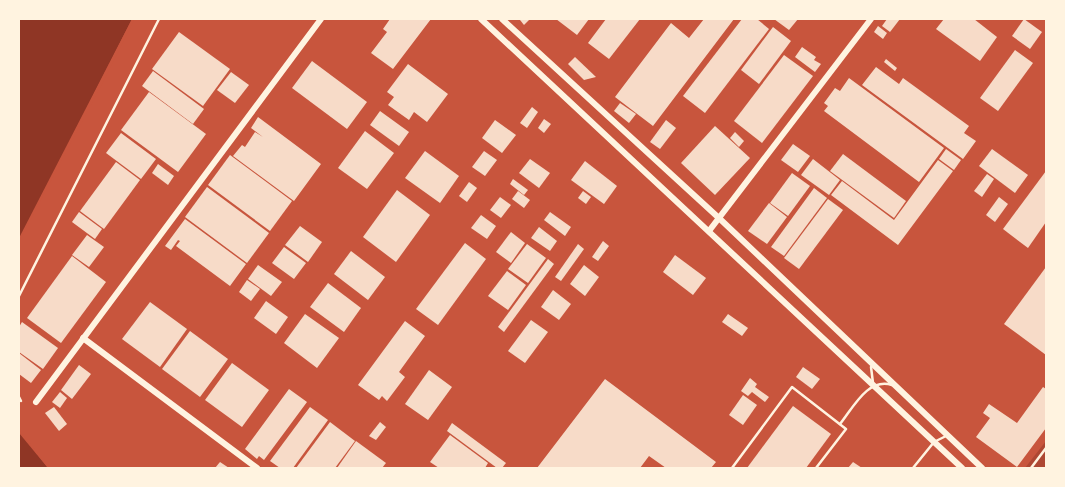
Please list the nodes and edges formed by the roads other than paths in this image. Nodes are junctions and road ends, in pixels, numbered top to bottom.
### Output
1 (159, 19) edge
2 (321, 19) edge
3 (481, 19) edge
4 (502, 19) edge
5 (871, 19) edge
6 (720, 219) junction
7 (709, 231) junction
8 (19, 296) edge
9 (83, 338) junction
10 (869, 361) junction
11 (873, 384) junction
12 (896, 386) junction
13 (36, 402) dead end
14 (840, 424) junction
15 (947, 435) junction
16 (934, 442) junction
17 (1046, 448) edge
18 (257, 468) edge
19 (732, 468) edge
20 (816, 468) edge
21 (913, 468) edge
22 (962, 468) edge
23 (982, 468) edge
24 (1031, 468) edge

1 - 8 lane
2 - 9 street
3 - 7 street
4 - 6 street
5 - 6 street
6 - 7 street
6 - 10 street
7 - 11 street
9 - 13 street
9 - 18 street
10 - 11 lane
10 - 12 street
11 - 12 lane
11 - 14 lane
11 - 16 street
12 - 15 street
14 - 19 lane
14 - 20 lane
15 - 16 lane
15 - 23 street
16 - 21 lane
16 - 22 street
17 - 24 lane

